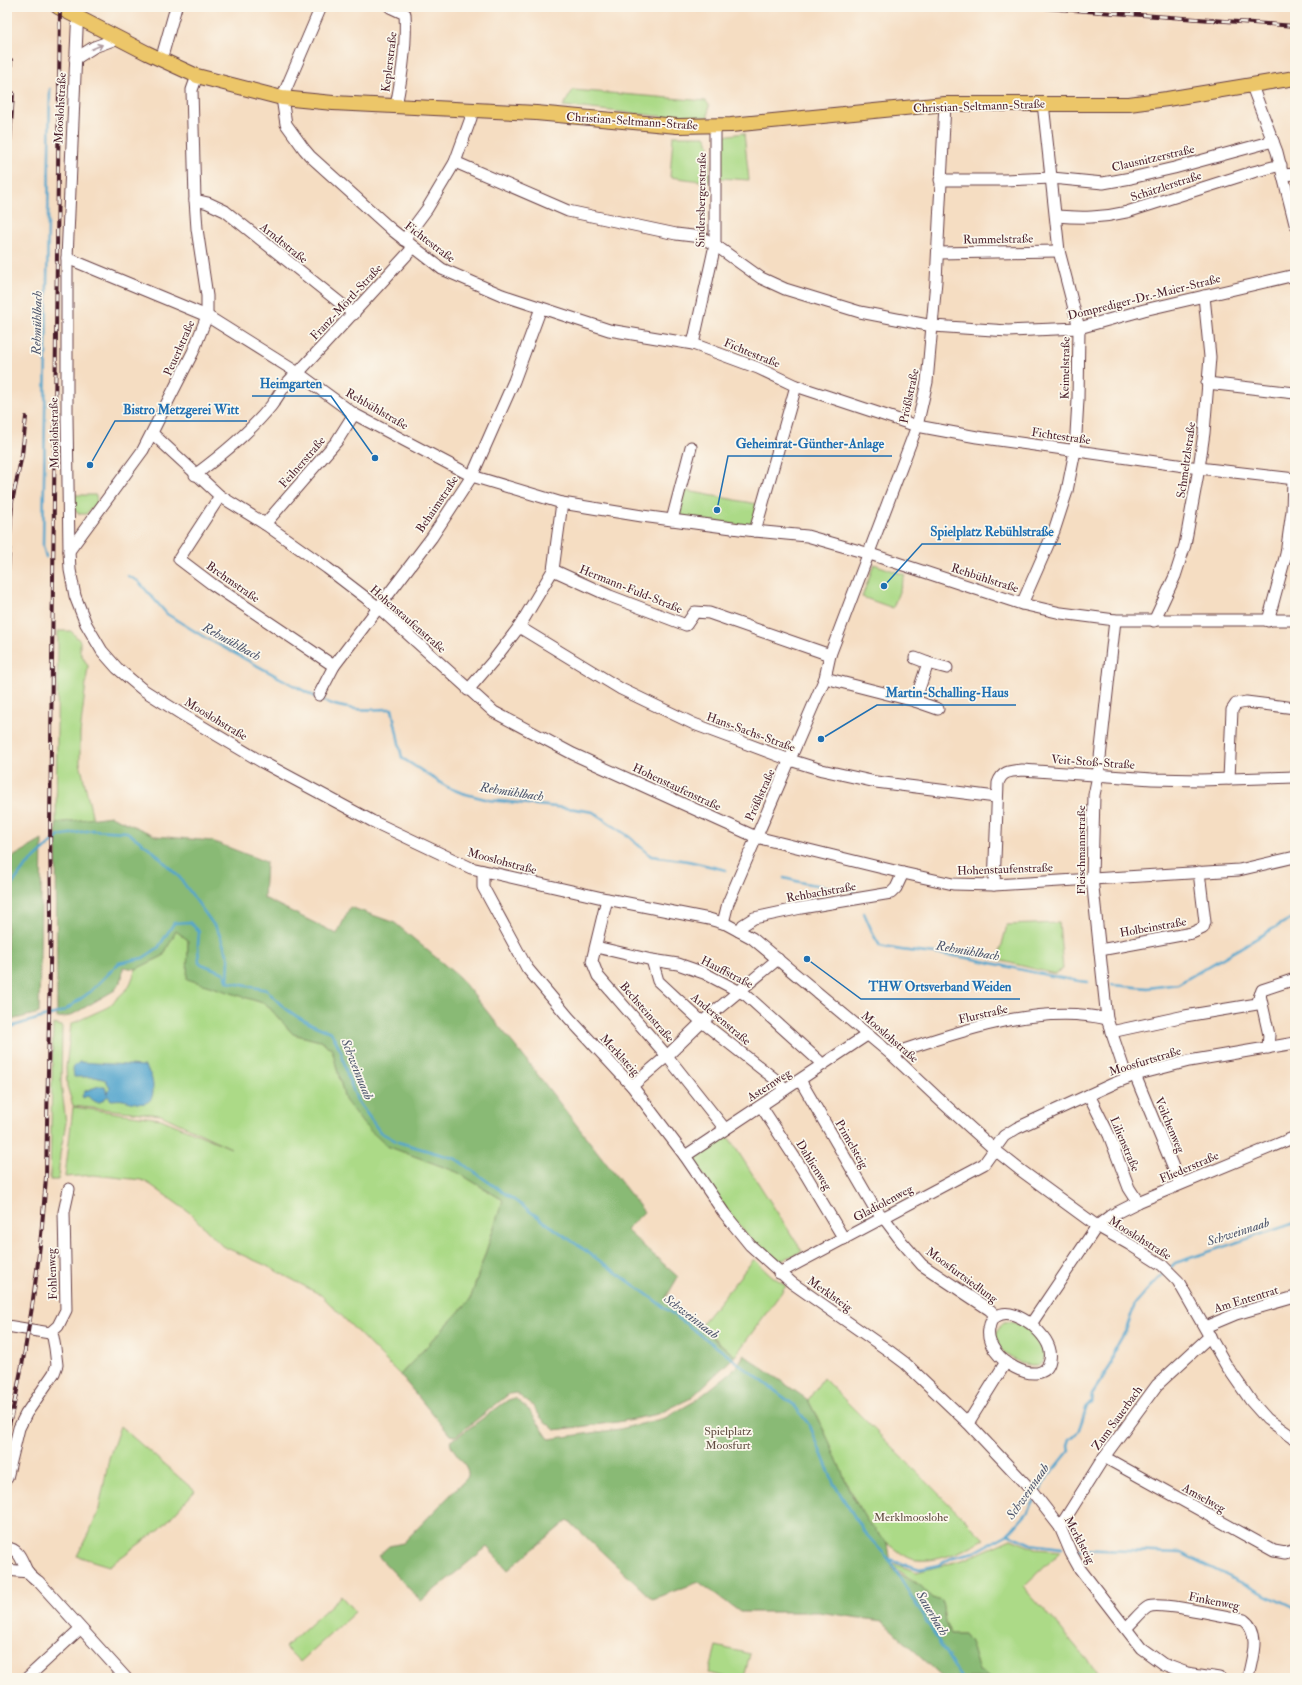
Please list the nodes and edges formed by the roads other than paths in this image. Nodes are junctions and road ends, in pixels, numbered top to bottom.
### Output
1 (58, 7) edge
2 (176, 7) edge
3 (321, 7) edge
4 (390, 7) edge
5 (78, 12) edge
6 (119, 38) junction
7 (76, 59) junction
8 (161, 60) junction
9 (197, 76) junction
10 (1295, 78) edge
11 (1252, 86) junction
12 (282, 98) junction
13 (1043, 103) junction
14 (945, 104) junction
15 (396, 106) junction
16 (472, 110) junction
17 (714, 126) junction
18 (1273, 141) junction
19 (454, 162) junction
20 (1282, 170) junction
21 (1295, 174) edge
22 (1052, 178) junction
23 (940, 180) junction
24 (195, 200) junction
25 (1056, 216) junction
26 (1295, 224) edge
27 (404, 240) junction
28 (715, 245) junction
29 (413, 248) junction
30 (1059, 251) junction
31 (938, 253) junction
32 (68, 258) junction
33 (1293, 277) edge
34 (1204, 296) junction
35 (541, 308) junction
36 (354, 314) junction
37 (207, 316) junction
38 (933, 326) junction
39 (1079, 328) junction
40 (692, 344) junction
41 (298, 373) junction
42 (1207, 383) junction
43 (796, 386) junction
44 (1295, 393) edge
45 (354, 414) junction
46 (917, 426) junction
47 (152, 434) junction
48 (691, 447) dead end
49 (1075, 451) junction
50 (1199, 468) junction
51 (195, 475) junction
52 (472, 476) junction
53 (1294, 479) edge
54 (220, 496) junction
55 (562, 503) junction
56 (672, 520) junction
57 (265, 524) junction
58 (756, 531) junction
59 (69, 551) junction
60 (870, 554) junction
61 (1291, 554) edge
62 (553, 570) junction
63 (1022, 604) junction
64 (378, 608) junction
65 (1115, 620) junction
66 (1295, 620) edge
67 (1154, 621) junction
68 (1268, 621) junction
69 (519, 627) junction
70 (830, 656) junction
71 (915, 658) dead end
72 (928, 663) junction
73 (334, 666) junction
74 (947, 668) dead end
75 (825, 678) junction
76 (468, 690) junction
77 (319, 695) dead end
78 (915, 701) junction
79 (1295, 708) edge
80 (938, 709) dead end
81 (790, 760) junction
82 (1098, 776) junction
83 (1295, 777) edge
84 (1229, 779) junction
85 (996, 797) junction
86 (756, 837) junction
87 (1295, 857) edge
88 (483, 871) junction
89 (1199, 872) junction
90 (902, 873) junction
91 (1092, 878) junction
92 (994, 885) junction
93 (607, 899) junction
94 (723, 924) junction
95 (739, 931) junction
96 (596, 946) junction
97 (1100, 950) junction
98 (778, 959) junction
99 (652, 960) junction
100 (1295, 979) edge
101 (738, 991) junction
102 (1260, 995) junction
103 (1107, 1018) junction
104 (702, 1022) junction
105 (1112, 1032) junction
106 (867, 1035) junction
107 (1295, 1043) edge
108 (1268, 1048) junction
109 (891, 1054) junction
110 (667, 1056) junction
111 (822, 1065) junction
112 (1131, 1077) junction
113 (800, 1080) junction
114 (632, 1086) junction
115 (784, 1090) junction
116 (1090, 1095) junction
117 (760, 1106) junction
118 (725, 1129) junction
119 (1295, 1137) edge
120 (995, 1150) junction
121 (685, 1156) junction
122 (1180, 1184) junction
123 (69, 1189) dead end
124 (1138, 1202) junction
125 (884, 1218) junction
126 (1097, 1226) junction
127 (844, 1239) junction
128 (780, 1273) junction
129 (1295, 1297) edge
130 (996, 1316) junction
131 (1031, 1324) junction
132 (7, 1326) edge
133 (1208, 1331) junction
134 (50, 1333) junction
135 (1006, 1362) junction
136 (968, 1423) junction
137 (1295, 1439) edge
138 (1104, 1457) junction
139 (7, 1478) edge
140 (1060, 1527) junction
141 (7, 1548) edge
142 (1295, 1553) edge
143 (7, 1570) edge
144 (28, 1572) junction
145 (1126, 1628) junction
146 (80, 1629) junction
147 (26, 1678) edge
148 (126, 1678) edge
149 (1220, 1678) edge
150 (1248, 1678) edge

1 - 5 main road, Christian-Seltmann-Straße
2 - 8 street
3 - 12 street
4 - 15 street, Keplerstraße
5 - 6 main road, Christian-Seltmann-Straße
5 - 7 street, Mooslohstraße
7 -> 6 street, Mooslohstraße
6 - 8 main road, Christian-Seltmann-Straße
7 - 32 street, Mooslohstraße
8 - 9 main road, Christian-Seltmann-Straße
9 - 12 main road, Christian-Seltmann-Straße
9 - 24 street, Peuerlstraße
10 - 11 main road, Christian-Seltmann-Straße
11 - 13 main road, Christian-Seltmann-Straße
11 - 18 street
12 - 15 main road, Christian-Seltmann-Straße
12 - 27 street, Fichtestraße
13 - 14 main road, Christian-Seltmann-Straße
13 - 22 street, Keimelstraße
14 - 17 main road, Christian-Seltmann-Straße
14 - 23 street, Prößlstraße
15 - 16 main road, Christian-Seltmann-Straße
16 - 17 main road, Christian-Seltmann-Straße
16 - 19 street
17 - 28 street, Sindersbergerstraße
18 - 20 street
18 - 22 street, Clausnitzerstraße
19 - 27 street
19 - 28 street, Domprediger-Dr.-Maier-Straße
20 - 21 street, Schätzlerstraße
20 - 25 street, Schätzlerstraße
20 - 26 street
22 - 23 street, Clausnitzerstraße
22 - 25 street, Keimelstraße
23 - 31 street, Prößlstraße
24 - 36 street, Arndtstraße
24 - 37 street, Peuerlstraße
25 - 30 street, Keimelstraße
27 - 29 street, Fichtestraße
28 - 38 street, Domprediger-Dr.-Maier-Straße
28 - 40 street, Sindersbergerstraße
29 - 35 street, Fichtestraße
29 - 36 street, Franz-Mörtl-Straße
30 - 31 street, Rummelstraße
30 - 39 street, Keimelstraße
31 - 38 street, Prößlstraße
32 - 37 street, Rehbühlstraße
32 - 59 street, Mooslohstraße
33 - 34 street, Domprediger-Dr.-Maier-Straße
34 - 39 street, Domprediger-Dr.-Maier-Straße
34 - 42 street, Schmeltzlstraße
35 - 40 street, Fichtestraße
35 - 52 street, Behaimstraße
36 - 41 street, Franz-Mörtl-Straße
37 - 41 street, Rehbühlstraße
37 - 47 street, Peuerlstraße
38 - 39 street, Domprediger-Dr.-Maier-Straße
38 - 46 street, Prößlstraße
39 - 49 street, Keimelstraße
40 - 43 street, Fichtestraße
41 - 45 street, Rehbühlstraße
41 - 51 street, Franz-Mörtl-Straße
42 - 44 street
42 - 50 street, Schmeltzlstraße
43 - 46 street, Fichtestraße
43 - 58 street
45 - 52 street, Rehbühlstraße
45 - 57 street, Feilnerstraße
46 - 49 street, Fichtestraße
46 - 60 street, Prößlstraße
47 - 51 street, Hohenstaufenstraße
47 - 59 street, Peuerlstraße
48 - 56 street
49 - 50 street, Fichtestraße
49 - 63 street, Keimelstraße
50 - 53 street, Fichtestraße
50 - 67 street, Schmeltzlstraße
51 - 54 street, Hohenstaufenstraße
52 - 55 street, Rehbühlstraße
52 - 64 street, Behaimstraße
53 - 61 street
54 - 57 street, Hohenstaufenstraße
54 - 73 street, Brehmstraße
55 - 56 street, Rehbühlstraße
55 - 62 street
56 - 58 street, Rehbühlstraße
57 - 64 street, Hohenstaufenstraße
58 - 60 street, Rehbühlstraße
59 - 88 street, Mooslohstraße
60 - 63 street, Rehbühlstraße
60 - 70 street, Prößlstraße
61 - 68 street
62 - 69 street
62 - 70 street, Hermann-Fuld-Straße
63 - 65 street, Rehbühlstraße
64 - 73 street, Behaimstraße
64 - 76 street, Hohenstaufenstraße
65 - 67 street, Rehbühlstraße
65 - 82 street, Fleischmannstraße
66 - 68 street, Rehbühlstraße
67 - 68 street, Rehbühlstraße
69 - 76 street
69 - 81 street, Hans-Sachs-Straße
70 - 75 street, Prößlstraße
71 - 72 street
72 - 74 street
72 - 78 street
73 - 77 street, Behaimstraße
75 - 78 street
75 - 81 street, Prößlstraße
76 - 86 street, Hohenstaufenstraße
78 - 80 street
79 - 84 street
81 - 85 street, Hans-Sachs-Straße
81 - 86 street, Prößlstraße
82 - 84 street, Veit-Stoß-Straße
82 - 85 street, Veit-Stoß-Straße
82 - 91 street, Fleischmannstraße
83 - 84 street, Veit-Stoß-Straße
85 - 92 street, Veit-Stoß-Straße
86 - 90 street, Hohenstaufenstraße
86 - 94 street, Prößlstraße
87 - 89 street, Hohenstaufenstraße
88 - 93 street, Mooslohstraße
88 - 114 street, Merklsteig
89 - 91 street, Hohenstaufenstraße
89 - 97 street, Holbeinstraße
90 - 92 street, Hohenstaufenstraße
90 - 95 street, Rehbachstraße
91 - 92 street, Hohenstaufenstraße
91 - 97 street, Fleischmannstraße
93 - 94 street, Mooslohstraße
93 - 96 street, Bechsteinstraße
94 - 95 street, Mooslohstraße
95 - 98 street, Mooslohstraße
96 - 99 street, Hauffstraße
96 - 110 street, Bechsteinstraße
97 - 103 street, Fleischmannstraße
98 - 101 street
98 - 106 street, Mooslohstraße
99 - 101 street, Hauffstraße
99 - 104 street, Andersenstraße
100 - 102 street
101 - 104 street
101 - 111 street, Hauffstraße
102 - 105 street
102 - 108 street
103 - 105 street, Fleischmannstraße
103 - 109 street, Flurstraße
104 - 110 street
104 - 115 street, Andersenstraße
105 - 112 street, Fleischmannstraße
106 - 109 street, Mooslohstraße
106 - 111 street, Asternweg
107 - 108 street, Moosfurtstraße
108 - 112 street, Moosfurtstraße
109 - 120 street, Mooslohstraße
110 - 114 street
110 - 118 street, Bechsteinstraße
111 - 113 street, Asternweg
112 - 116 street, Moosfurtstraße
112 - 122 street, Veilchenweg
113 - 115 street, Asternweg
113 - 125 street, Primelsteig
114 - 121 street, Merklsteig
115 - 117 street, Asternweg
116 - 120 street, Moosfurtstraße
116 - 124 street, Lilienstraße
117 - 118 street, Asternweg
117 - 127 street, Dahlienweg
118 - 121 street, Asternweg
119 - 122 street, Fliederstraße
120 - 125 street, Gladiolenweg
120 - 126 street, Mooslohstraße
121 - 128 street, Merklsteig
122 - 124 street, Fliederstraße
123 - 134 street, Fohlenweg
124 - 126 street, Fliederstraße
125 - 127 street, Gladiolenweg
125 - 130 street, Moosfurtsiedlung
126 - 131 street
126 - 133 street, Mooslohstraße
127 - 128 street, Gladiolenweg
128 - 136 street, Merklsteig
129 - 133 street, Am Ententrat
130 - 131 street, Moosfurtsiedlung
130 - 135 street, Moosfurtsiedlung
131 - 135 street, Moosfurtsiedlung
132 - 134 street
133 - 137 street, Mooslohstraße
133 - 138 street, Zum Sauerbach
134 - 139 street
135 - 136 street
136 - 140 street, Merklsteig
138 - 140 street, Zum Sauerbach
138 - 142 street, Amselweg
140 - 145 street, Merklsteig
141 - 144 street
143 - 144 street
144 - 146 street
145 - 149 street, Merklsteig
145 - 150 street, Finkenweg
146 - 147 street
146 - 148 street

